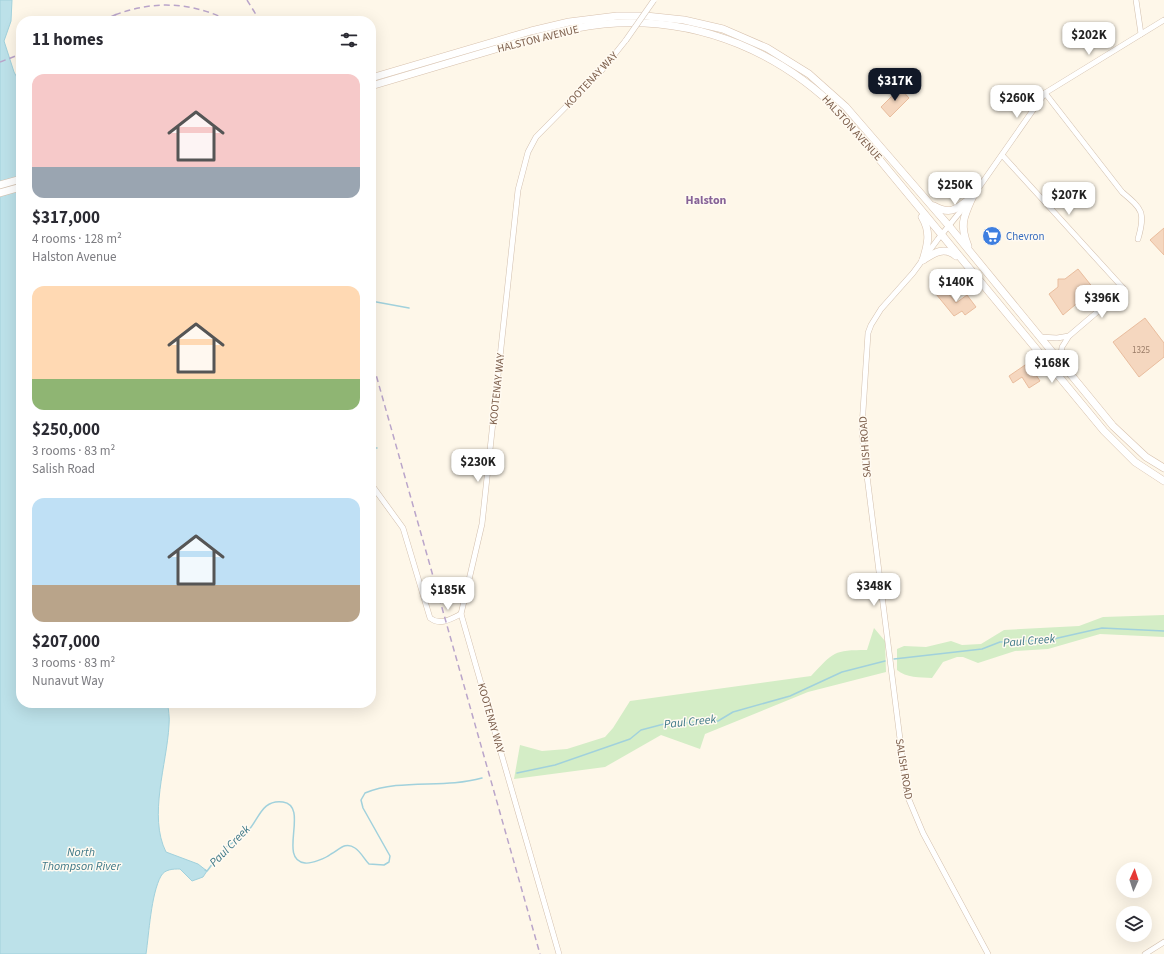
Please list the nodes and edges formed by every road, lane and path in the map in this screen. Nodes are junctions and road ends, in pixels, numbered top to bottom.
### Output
1 (654, 0) edge
2 (1136, 0) edge
3 (1164, 20) edge
4 (1141, 34) junction
5 (376, 77) edge
6 (376, 85) edge
7 (1045, 93) junction
8 (1002, 155) junction
9 (16, 180) edge
10 (0, 185) edge
11 (16, 188) edge
12 (0, 193) edge
13 (974, 196) junction
14 (915, 204) junction
15 (930, 204) junction
16 (949, 226) junction
17 (941, 235) junction
18 (1138, 239) dead end
19 (970, 252) junction
20 (923, 260) junction
21 (964, 262) junction
22 (1069, 336) junction
23 (1040, 337) junction
24 (1060, 362) junction
25 (1164, 468) edge
26 (1164, 481) edge
27 (376, 491) edge
28 (461, 614) junction
29 (1164, 942) edge
30 (559, 954) edge
31 (988, 954) edge
32 (1145, 954) edge

1 - 28 street, KOOTENAY WAY, bridge
2 - 4 street
3 - 4 street, SALISH ROAD
4 - 7 street, SALISH ROAD
5 - 15 main road, HALSTON AVENUE
6 - 14 main road, HALSTON AVENUE
7 - 8 street, SALISH ROAD
7 - 18 street
8 - 13 street, SALISH ROAD
8 - 22 street
9 - 10 main road
11 - 12 main road
13 - 15 main road
13 - 16 street, SALISH ROAD
13 - 19 main road
14 - 17 main road, HALSTON AVENUE
14 - 20 main road
15 - 16 main road, HALSTON AVENUE
16 - 17 street, SALISH ROAD
16 - 19 main road, HALSTON AVENUE
17 - 20 street, SALISH ROAD
17 - 21 main road, HALSTON AVENUE
19 - 23 main road, HALSTON AVENUE
20 - 21 main road
20 - 31 street, SALISH ROAD
21 - 26 main road, HALSTON AVENUE
22 - 23 street
22 - 24 street
23 - 24 main road, HALSTON AVENUE
24 - 25 main road, HALSTON AVENUE
27 - 28 street
28 - 30 street, KOOTENAY WAY
29 - 32 street

